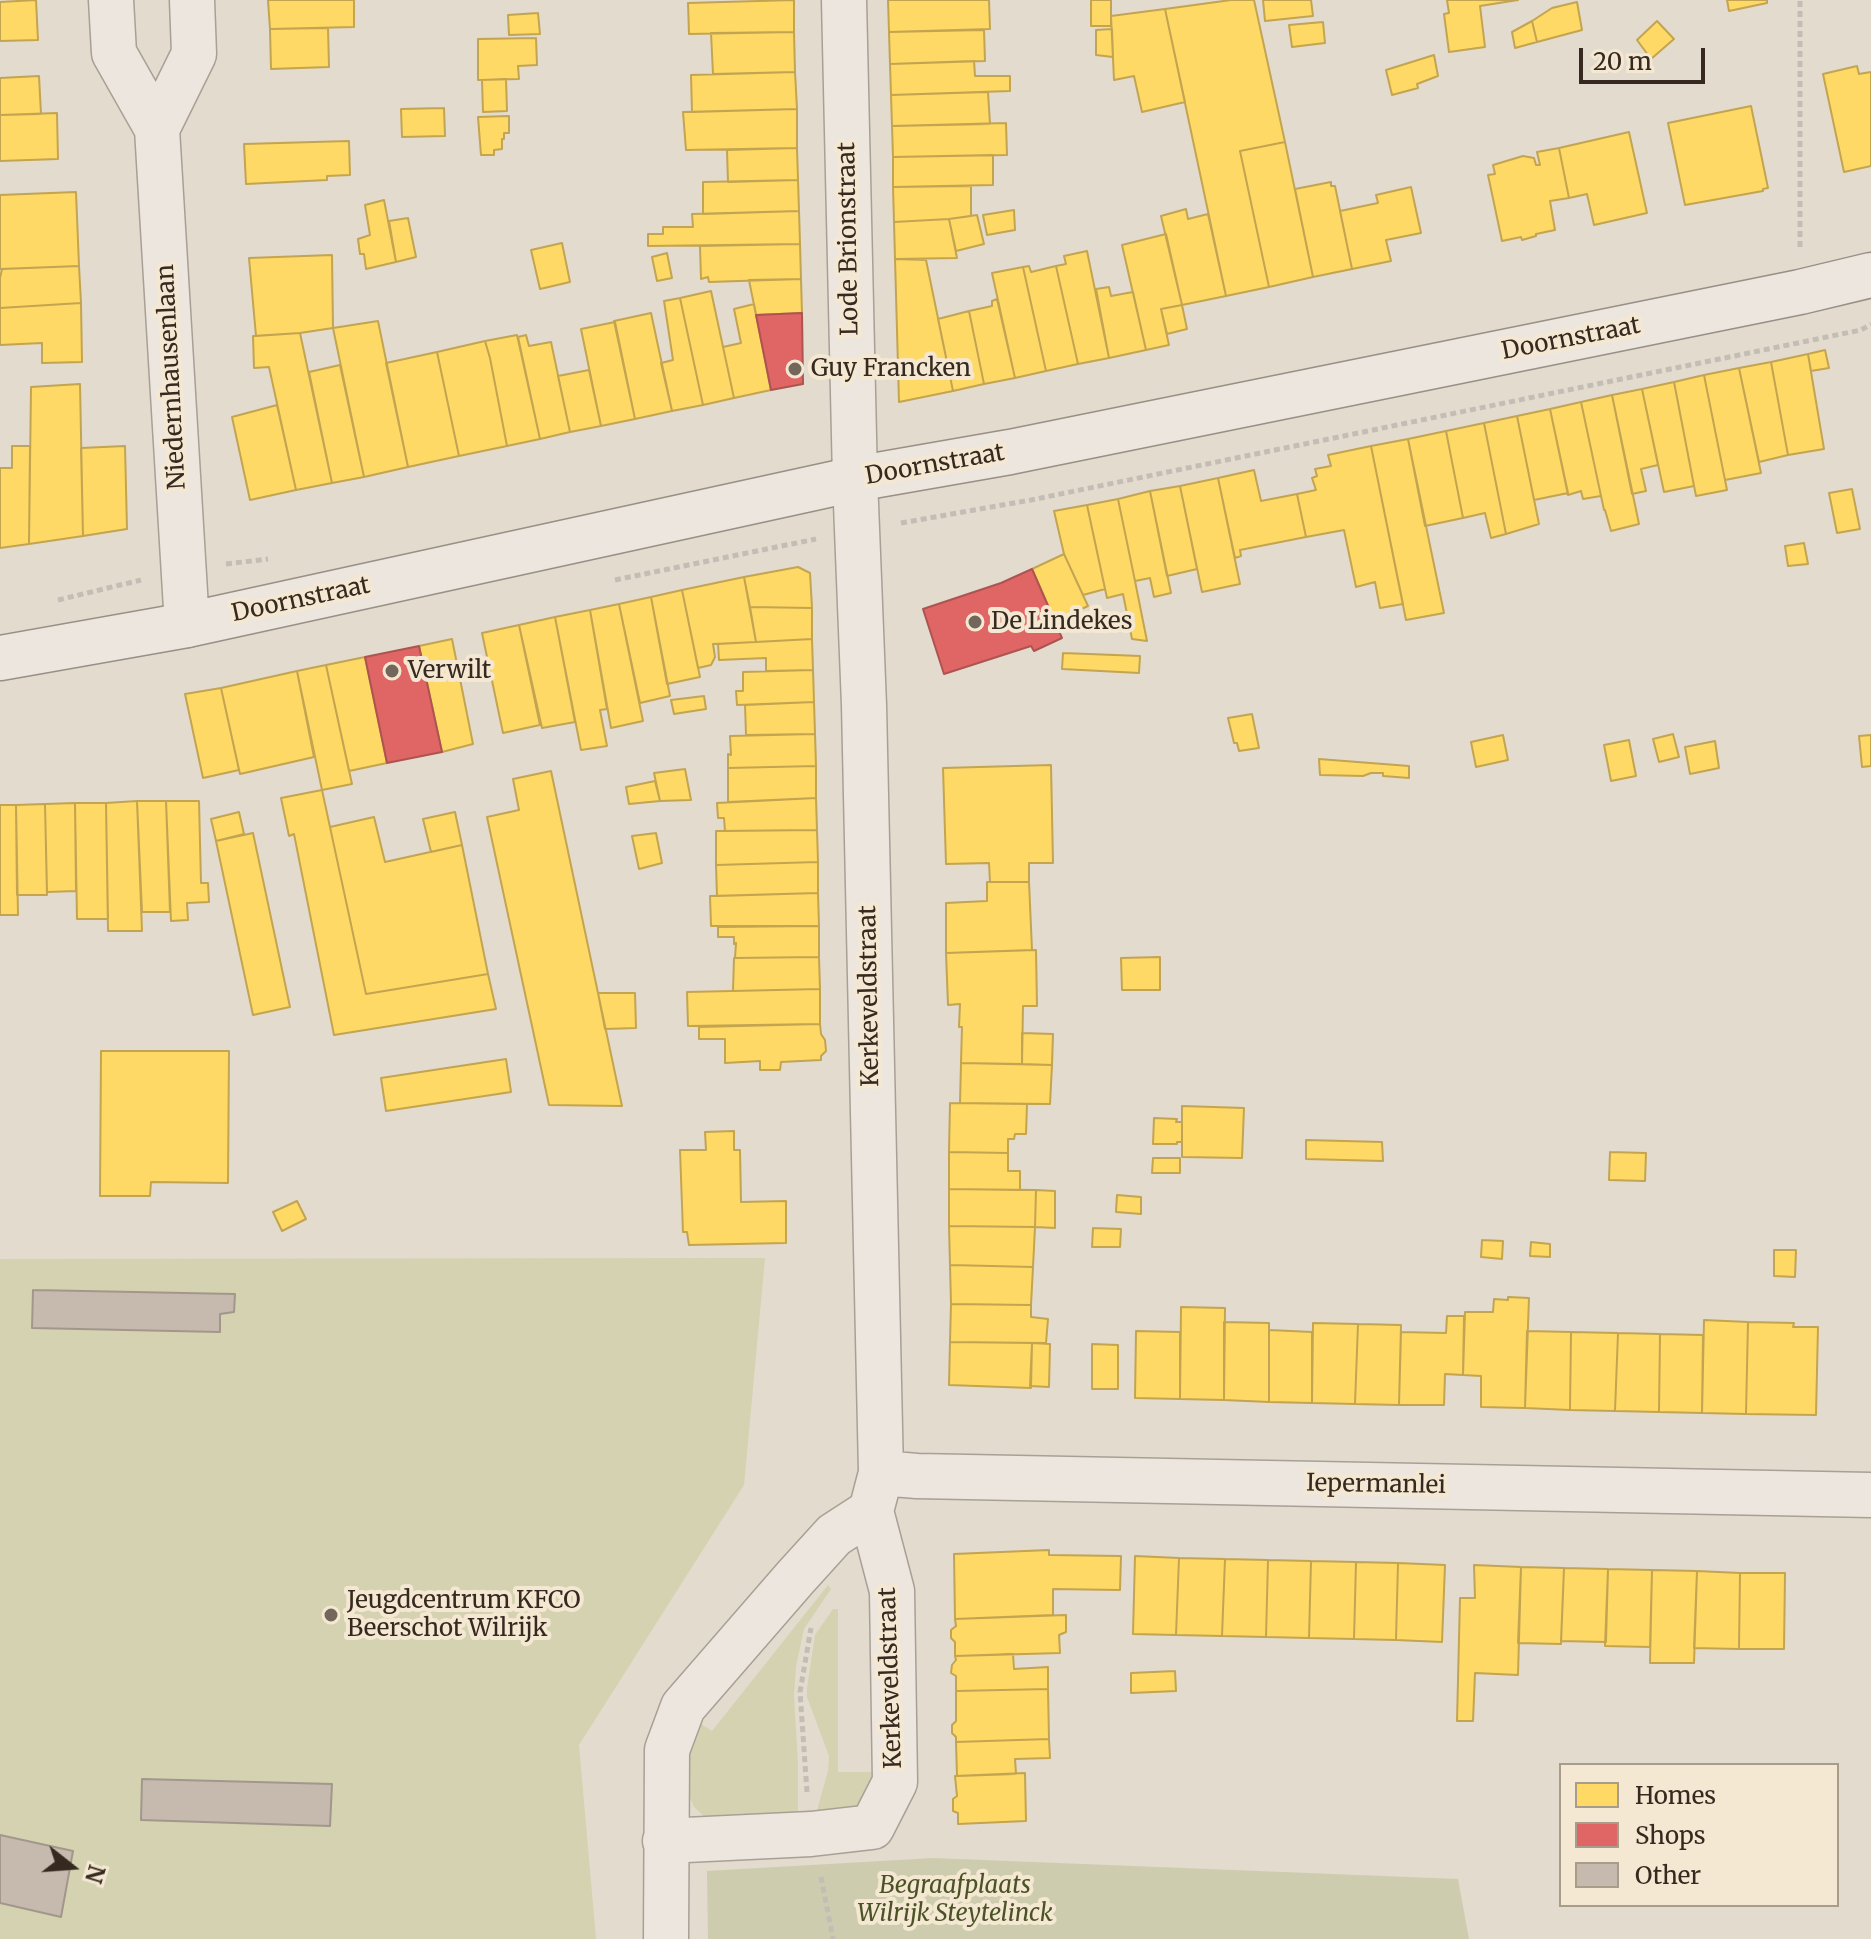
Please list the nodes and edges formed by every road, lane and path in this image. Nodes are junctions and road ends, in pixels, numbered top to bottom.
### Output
1 (111, 0) edge
2 (192, 0) edge
3 (844, 0) edge
4 (1800, 0) edge
5 (157, 129) junction
6 (1800, 262) dead end
7 (1871, 275) edge
8 (1871, 324) edge
9 (855, 479) junction
10 (856, 531) junction
11 (187, 625) junction
12 (0, 658) edge
13 (876, 1492) junction
14 (1871, 1495) edge
15 (811, 1627) dead end
16 (811, 1834) junction
17 (665, 1841) junction
18 (666, 1939) edge
19 (833, 1939) edge

1 - 5 street, Niedernhausenlaan
2 - 5 street, Niedernhausenlaan
3 - 9 street, Lode Brionstraat
4 - 6 path
5 - 11 street, Niedernhausenlaan
7 - 9 street, Doornstraat
8 - 10 path
9 - 10 street, Kerkeveldstraat
9 - 11 street, Doornstraat
10 - 13 street, Kerkeveldstraat
11 - 12 street, Doornstraat
13 - 14 street, Iepermanlei
13 - 16 street, Kerkeveldstraat
13 - 17 street
15 - 16 path
16 - 17 street, Kerkeveldstraat
16 - 19 path
17 - 18 street

